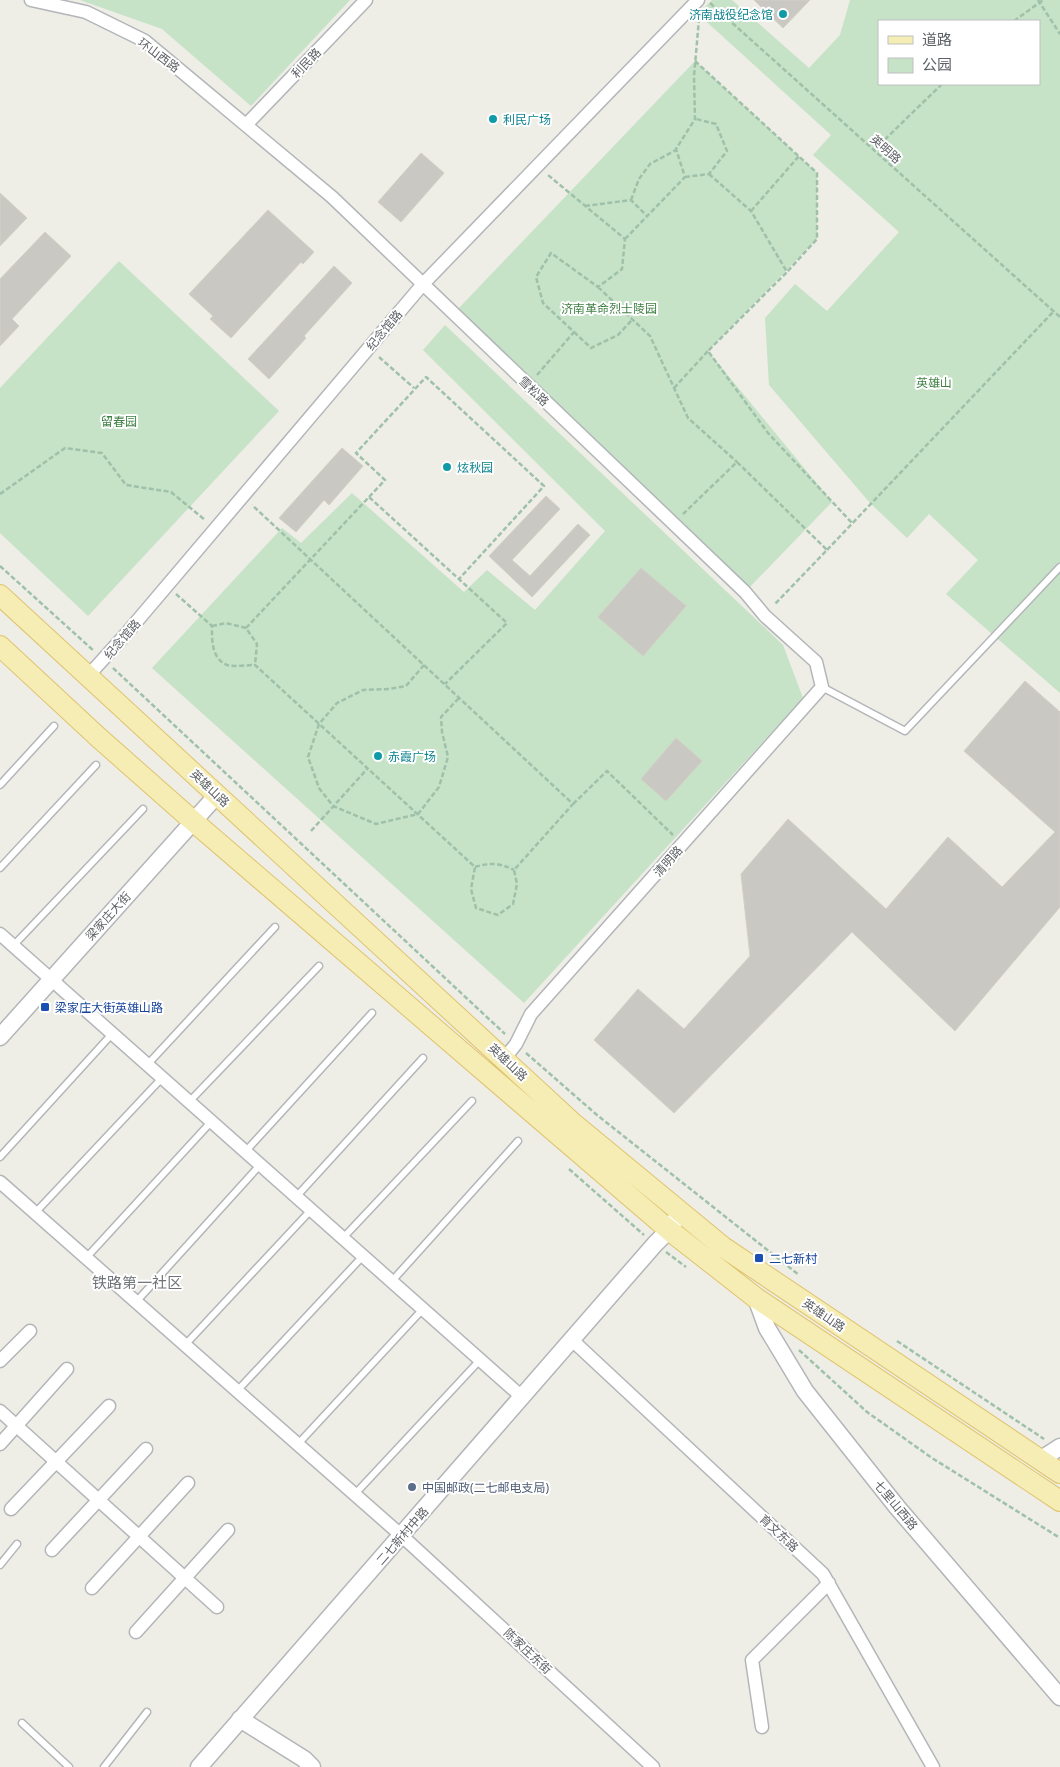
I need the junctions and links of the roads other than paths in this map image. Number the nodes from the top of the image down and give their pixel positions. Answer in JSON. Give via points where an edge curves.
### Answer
{"nodes":[{"id":1,"x":31,"y":0,"type":"edge"},
{"id":2,"x":366,"y":0,"type":"edge"},
{"id":3,"x":698,"y":0,"type":"edge"},
{"id":4,"x":246,"y":126,"type":"junction"},
{"id":5,"x":423,"y":284,"type":"junction"},
{"id":6,"x":1060,"y":567,"type":"edge"},
{"id":7,"x":0,"y":595,"type":"edge"},
{"id":8,"x":0,"y":646,"type":"edge"},
{"id":9,"x":88,"y":676,"type":"junction"},
{"id":10,"x":822,"y":687,"type":"junction"},
{"id":11,"x":54,"y":726,"type":"dead end"},
{"id":12,"x":96,"y":765,"type":"dead end"},
{"id":13,"x":0,"y":784,"type":"edge"},
{"id":14,"x":217,"y":795,"type":"junction"},
{"id":15,"x":143,"y":809,"type":"dead end"},
{"id":16,"x":193,"y":820,"type":"junction"},
{"id":17,"x":0,"y":868,"type":"edge"},
{"id":18,"x":275,"y":927,"type":"dead end"},
{"id":19,"x":1,"y":936,"type":"edge"},
{"id":20,"x":12,"y":946,"type":"junction"},
{"id":21,"x":319,"y":966,"type":"dead end"},
{"id":22,"x":51,"y":980,"type":"junction"},
{"id":23,"x":372,"y":1013,"type":"dead end"},
{"id":24,"x":112,"y":1034,"type":"junction"},
{"id":25,"x":0,"y":1037,"type":"edge"},
{"id":26,"x":423,"y":1058,"type":"dead end"},
{"id":27,"x":504,"y":1059,"type":"junction"},
{"id":28,"x":148,"y":1065,"type":"junction"},
{"id":29,"x":162,"y":1078,"type":"junction"},
{"id":30,"x":472,"y":1101,"type":"dead end"},
{"id":31,"x":189,"y":1102,"type":"junction"},
{"id":32,"x":211,"y":1122,"type":"junction"},
{"id":33,"x":518,"y":1141,"type":"dead end"},
{"id":34,"x":245,"y":1152,"type":"junction"},
{"id":35,"x":0,"y":1157,"type":"edge"},
{"id":36,"x":260,"y":1165,"type":"junction"},
{"id":37,"x":0,"y":1182,"type":"edge"},
{"id":38,"x":296,"y":1197,"type":"junction"},
{"id":39,"x":312,"y":1210,"type":"junction"},
{"id":40,"x":680,"y":1212,"type":"junction"},
{"id":41,"x":35,"y":1213,"type":"junction"},
{"id":42,"x":669,"y":1230,"type":"junction"},
{"id":43,"x":343,"y":1238,"type":"junction"},
{"id":44,"x":363,"y":1256,"type":"junction"},
{"id":45,"x":86,"y":1258,"type":"junction"},
{"id":46,"x":392,"y":1281,"type":"junction"},
{"id":47,"x":756,"y":1298,"type":"junction"},
{"id":48,"x":136,"y":1302,"type":"junction"},
{"id":49,"x":423,"y":1309,"type":"junction"},
{"id":50,"x":30,"y":1331,"type":"dead end"},
{"id":51,"x":572,"y":1340,"type":"junction"},
{"id":52,"x":185,"y":1345,"type":"junction"},
{"id":53,"x":480,"y":1360,"type":"junction"},
{"id":54,"x":0,"y":1361,"type":"edge"},
{"id":55,"x":67,"y":1369,"type":"dead end"},
{"id":56,"x":237,"y":1391,"type":"junction"},
{"id":57,"x":522,"y":1397,"type":"junction"},
{"id":58,"x":109,"y":1406,"type":"dead end"},
{"id":59,"x":0,"y":1411,"type":"edge"},
{"id":60,"x":16,"y":1426,"type":"junction"},
{"id":61,"x":0,"y":1444,"type":"edge"},
{"id":62,"x":298,"y":1444,"type":"junction"},
{"id":63,"x":1060,"y":1447,"type":"edge"},
{"id":64,"x":146,"y":1449,"type":"dead end"},
{"id":65,"x":1040,"y":1460,"type":"junction"},
{"id":66,"x":56,"y":1462,"type":"junction"},
{"id":67,"x":1060,"y":1473,"type":"edge"},
{"id":68,"x":188,"y":1483,"type":"dead end"},
{"id":69,"x":355,"y":1494,"type":"junction"},
{"id":70,"x":99,"y":1500,"type":"junction"},
{"id":71,"x":1060,"y":1501,"type":"edge"},
{"id":72,"x":11,"y":1509,"type":"dead end"},
{"id":73,"x":228,"y":1530,"type":"dead end"},
{"id":74,"x":402,"y":1536,"type":"junction"},
{"id":75,"x":139,"y":1537,"type":"junction"},
{"id":76,"x":16,"y":1544,"type":"dead end"},
{"id":77,"x":52,"y":1550,"type":"dead end"},
{"id":78,"x":0,"y":1565,"type":"edge"},
{"id":79,"x":184,"y":1578,"type":"junction"},
{"id":80,"x":828,"y":1583,"type":"junction"},
{"id":81,"x":92,"y":1588,"type":"dead end"},
{"id":82,"x":217,"y":1607,"type":"dead end"},
{"id":83,"x":136,"y":1632,"type":"dead end"},
{"id":84,"x":1060,"y":1698,"type":"edge"},
{"id":85,"x":147,"y":1712,"type":"dead end"},
{"id":86,"x":240,"y":1718,"type":"junction"},
{"id":87,"x":22,"y":1724,"type":"dead end"},
{"id":88,"x":762,"y":1727,"type":"dead end"},
{"id":89,"x":69,"y":1767,"type":"edge"},
{"id":90,"x":104,"y":1767,"type":"edge"},
{"id":91,"x":199,"y":1767,"type":"edge"},
{"id":92,"x":312,"y":1767,"type":"edge"},
{"id":93,"x":653,"y":1767,"type":"edge"},
{"id":94,"x":933,"y":1767,"type":"edge"}],
"edges":[{"from":1,"to":4,"type":"street","name":"环山西路","via":[[86,12],[146,42]]},
{"from":2,"to":4,"type":"street","name":"利民路"},
{"from":3,"to":5,"type":"street","name":"纪念馆路"},
{"from":4,"to":5,"type":"street","name":"雪松路","via":[[332,198]]},
{"from":5,"to":9,"type":"street","name":"纪念馆路","via":[[112,652]]},
{"from":5,"to":10,"type":"street","name":"雪松路","via":[[745,592],[764,616],[816,662]]},
{"from":6,"to":10,"type":"lane","via":[[905,731]]},
{"from":7,"to":9,"type":"main road","name":"英雄山路"},
{"from":8,"to":16,"type":"main road","name":"英雄山路"},
{"from":9,"to":14,"type":"main road","name":"英雄山路"},
{"from":10,"to":27,"type":"street","name":"清明路","via":[[532,1014]]},
{"from":11,"to":13,"type":"lane"},
{"from":12,"to":17,"type":"lane"},
{"from":14,"to":16,"type":"street","name":"梁家庄大街"},
{"from":14,"to":27,"type":"main road","name":"英雄山路"},
{"from":15,"to":20,"type":"lane"},
{"from":16,"to":22,"type":"street","name":"梁家庄大街"},
{"from":16,"to":42,"type":"main road","name":"英雄山路"},
{"from":18,"to":28,"type":"lane"},
{"from":19,"to":20,"type":"street"},
{"from":20,"to":22,"type":"street"},
{"from":21,"to":31,"type":"lane"},
{"from":22,"to":24,"type":"street"},
{"from":22,"to":25,"type":"street","name":"梁家庄大街"},
{"from":23,"to":34,"type":"lane"},
{"from":24,"to":28,"type":"street"},
{"from":24,"to":35,"type":"lane"},
{"from":26,"to":38,"type":"lane"},
{"from":27,"to":40,"type":"main road","name":"英雄山路","via":[[574,1124]]},
{"from":28,"to":29,"type":"street"},
{"from":29,"to":31,"type":"street"},
{"from":29,"to":41,"type":"lane"},
{"from":30,"to":43,"type":"lane"},
{"from":31,"to":32,"type":"street"},
{"from":32,"to":34,"type":"street"},
{"from":32,"to":45,"type":"lane"},
{"from":33,"to":46,"type":"lane"},
{"from":34,"to":36,"type":"street"},
{"from":36,"to":38,"type":"street"},
{"from":36,"to":48,"type":"lane"},
{"from":37,"to":41,"type":"street","name":"陈家庄东街"},
{"from":38,"to":39,"type":"street"},
{"from":39,"to":43,"type":"street"},
{"from":39,"to":52,"type":"lane"},
{"from":40,"to":42,"type":"street","name":"二七新村中路"},
{"from":40,"to":65,"type":"main road","name":"英雄山路","via":[[723,1247]]},
{"from":41,"to":45,"type":"street","name":"陈家庄东街"},
{"from":42,"to":47,"type":"main road","name":"英雄山路"},
{"from":42,"to":51,"type":"street","name":"二七新村中路"},
{"from":43,"to":44,"type":"street"},
{"from":44,"to":46,"type":"street"},
{"from":44,"to":56,"type":"lane"},
{"from":45,"to":48,"type":"street","name":"陈家庄东街"},
{"from":46,"to":49,"type":"street"},
{"from":47,"to":71,"type":"main road","name":"英雄山路"},
{"from":47,"to":84,"type":"street","name":"七里山西路","via":[[772,1336],[805,1391],[897,1507]]},
{"from":48,"to":52,"type":"street","name":"陈家庄东街"},
{"from":49,"to":53,"type":"street"},
{"from":49,"to":62,"type":"lane"},
{"from":50,"to":54,"type":"street"},
{"from":51,"to":57,"type":"street","name":"二七新村中路"},
{"from":51,"to":80,"type":"street","name":"育文东路","via":[[823,1574]]},
{"from":52,"to":56,"type":"street","name":"陈家庄东街"},
{"from":53,"to":57,"type":"street"},
{"from":53,"to":69,"type":"lane"},
{"from":55,"to":60,"type":"street"},
{"from":56,"to":62,"type":"street","name":"陈家庄东街"},
{"from":57,"to":74,"type":"street","name":"二七新村中路"},
{"from":58,"to":66,"type":"street"},
{"from":59,"to":60,"type":"street"},
{"from":60,"to":61,"type":"street"},
{"from":60,"to":66,"type":"street"},
{"from":62,"to":69,"type":"street","name":"陈家庄东街"},
{"from":63,"to":65,"type":"street"},
{"from":64,"to":70,"type":"street"},
{"from":65,"to":67,"type":"main road","name":"英雄山路"},
{"from":66,"to":70,"type":"street"},
{"from":66,"to":72,"type":"street"},
{"from":68,"to":75,"type":"street"},
{"from":69,"to":74,"type":"street","name":"陈家庄东街"},
{"from":70,"to":75,"type":"street"},
{"from":70,"to":77,"type":"street"},
{"from":73,"to":79,"type":"street"},
{"from":74,"to":86,"type":"street","name":"二七新村中路"},
{"from":74,"to":93,"type":"street","name":"陈家庄东街"},
{"from":75,"to":79,"type":"street"},
{"from":75,"to":81,"type":"street"},
{"from":76,"to":78,"type":"lane"},
{"from":79,"to":82,"type":"street"},
{"from":79,"to":83,"type":"street"},
{"from":80,"to":88,"type":"street","via":[[752,1660]]},
{"from":80,"to":94,"type":"street","name":"育文东路"},
{"from":85,"to":90,"type":"lane"},
{"from":86,"to":91,"type":"street","name":"二七新村中路"},
{"from":86,"to":92,"type":"street"},
{"from":87,"to":89,"type":"lane"}]}
